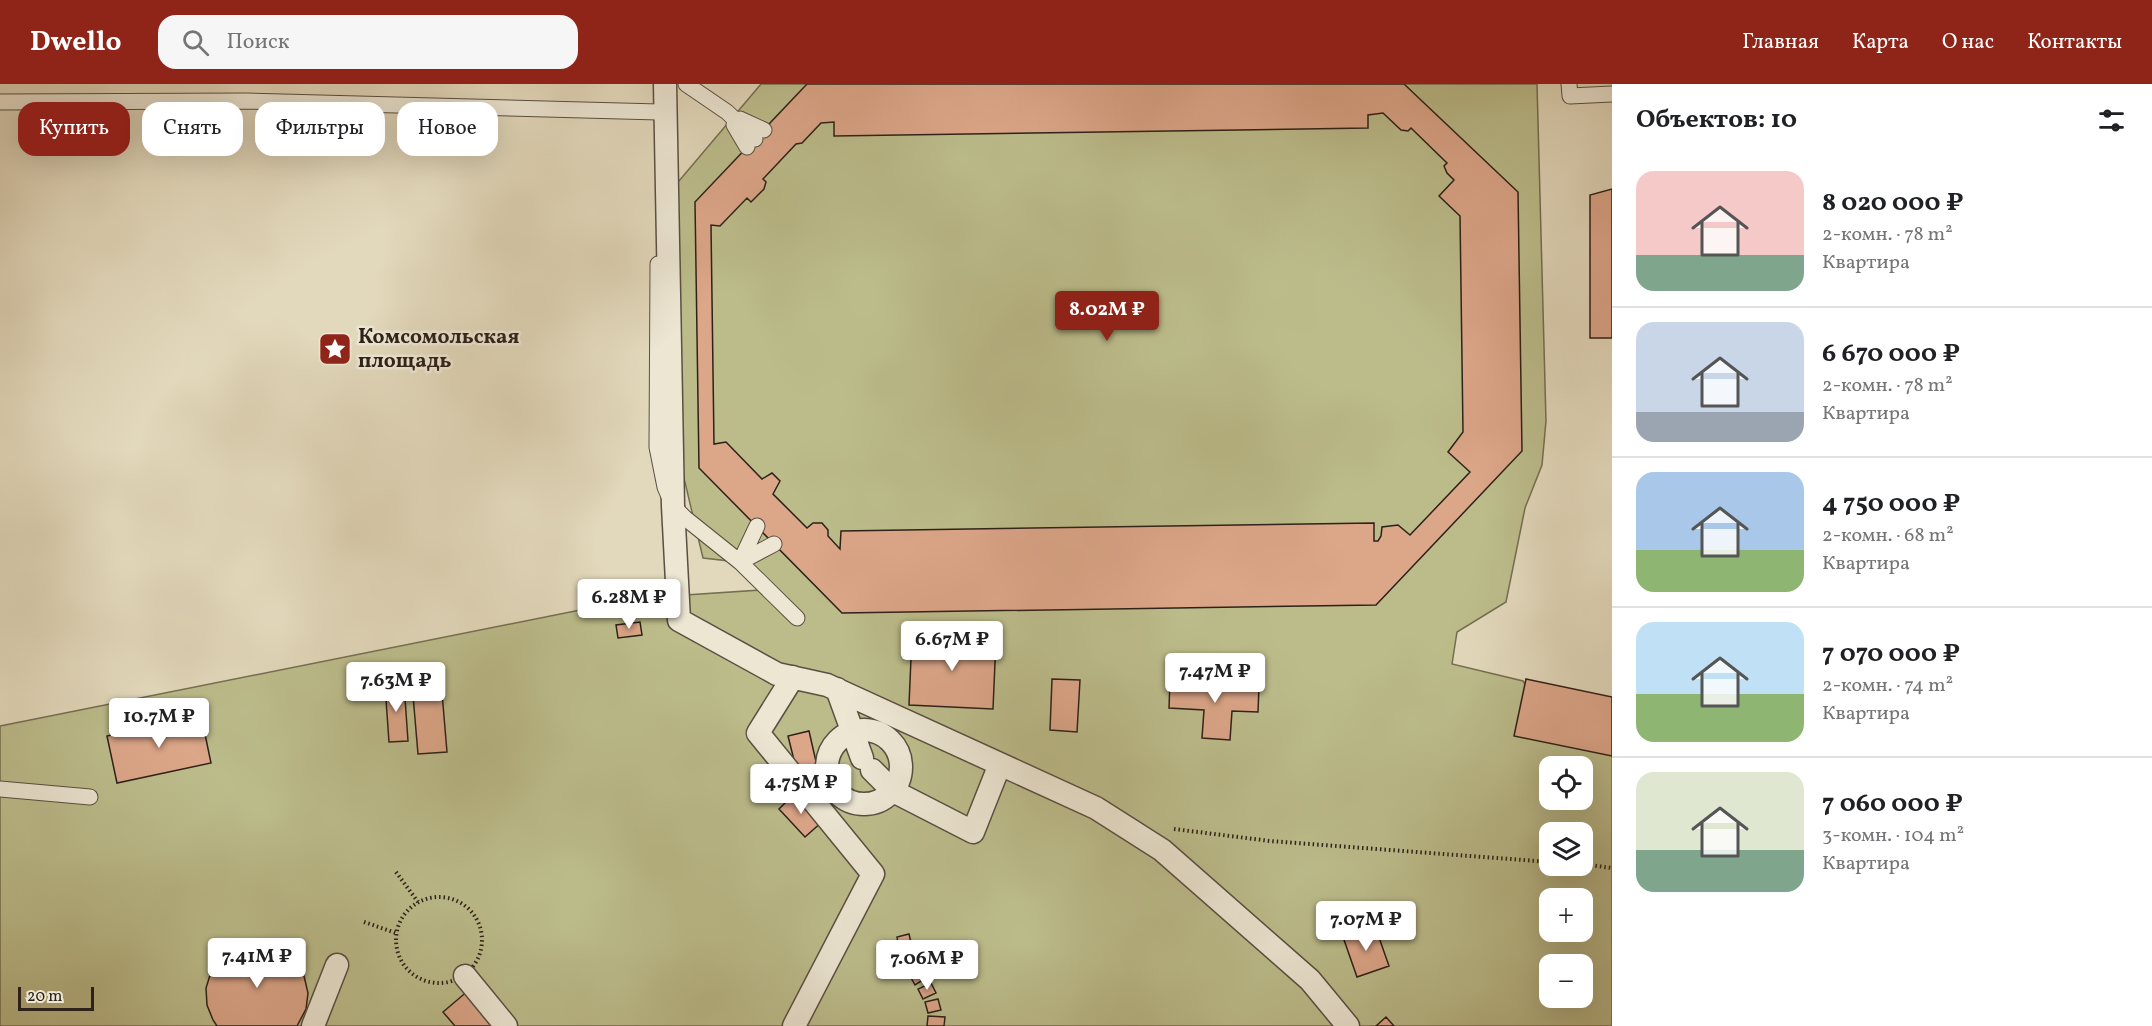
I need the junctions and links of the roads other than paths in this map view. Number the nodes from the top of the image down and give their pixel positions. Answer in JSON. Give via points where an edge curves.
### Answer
{"nodes":[{"id":1,"x":664,"y":84,"type":"edge"},
{"id":2,"x":686,"y":84,"type":"edge"},
{"id":3,"x":1569,"y":84,"type":"edge"},
{"id":4,"x":1612,"y":94,"type":"edge"},
{"id":5,"x":0,"y":102,"type":"edge"},
{"id":6,"x":658,"y":112,"type":"junction"},
{"id":7,"x":727,"y":112,"type":"junction"},
{"id":8,"x":673,"y":506,"type":"junction"},
{"id":9,"x":740,"y":561,"type":"junction"},
{"id":10,"x":797,"y":618,"type":"dead end"},
{"id":11,"x":793,"y":677,"type":"junction"},
{"id":12,"x":837,"y":689,"type":"junction"},
{"id":13,"x":852,"y":732,"type":"junction"},
{"id":14,"x":892,"y":742,"type":"junction"},
{"id":15,"x":1000,"y":764,"type":"junction"},
{"id":16,"x":865,"y":766,"type":"junction"},
{"id":17,"x":828,"y":776,"type":"junction"},
{"id":18,"x":0,"y":789,"type":"edge"},
{"id":19,"x":893,"y":790,"type":"junction"},
{"id":20,"x":90,"y":797,"type":"dead end"},
{"id":21,"x":856,"y":803,"type":"junction"},
{"id":22,"x":337,"y":964,"type":"dead end"},
{"id":23,"x":465,"y":976,"type":"road end"},
{"id":24,"x":313,"y":1026,"type":"edge"},
{"id":25,"x":506,"y":1026,"type":"edge"},
{"id":26,"x":795,"y":1026,"type":"edge"},
{"id":27,"x":1348,"y":1026,"type":"edge"}],
"edges":[{"from":1,"to":6,"type":"lane"},
{"from":1,"to":8,"type":"street"},
{"from":2,"to":7,"type":"lane"},
{"from":3,"to":4,"type":"lane","via":[[1570,96]]},
{"from":5,"to":6,"type":"lane","via":[[246,101]]},
{"from":6,"to":8,"type":"lane","via":[[657,447]]},
{"from":7,"to":7,"type":"lane","via":[[755,139]]},
{"from":8,"to":9,"type":"lane"},
{"from":8,"to":11,"type":"street","via":[[679,620],[777,674]]},
{"from":9,"to":9,"type":"lane","via":[[765,535]]},
{"from":9,"to":10,"type":"lane"},
{"from":11,"to":12,"type":"street"},
{"from":11,"to":26,"type":"street","via":[[758,733],[873,874]]},
{"from":12,"to":13,"type":"street"},
{"from":12,"to":15,"type":"street"},
{"from":13,"to":14,"type":"street","via":[[875,731]]},
{"from":13,"to":16,"type":"street"},
{"from":13,"to":17,"type":"street","via":[[831,749]]},
{"from":14,"to":16,"type":"street"},
{"from":14,"to":19,"type":"street","via":[[902,763]]},
{"from":15,"to":19,"type":"street","via":[[973,832]]},
{"from":15,"to":27,"type":"street","via":[[1096,808],[1162,849],[1310,980]]},
{"from":16,"to":17,"type":"street"},
{"from":16,"to":19,"type":"street"},
{"from":16,"to":21,"type":"street"},
{"from":17,"to":21,"type":"street","via":[[835,791]]},
{"from":18,"to":20,"type":"lane"},
{"from":19,"to":21,"type":"street","via":[[875,802]]},
{"from":22,"to":24,"type":"street"},
{"from":23,"to":25,"type":"street"}]}
